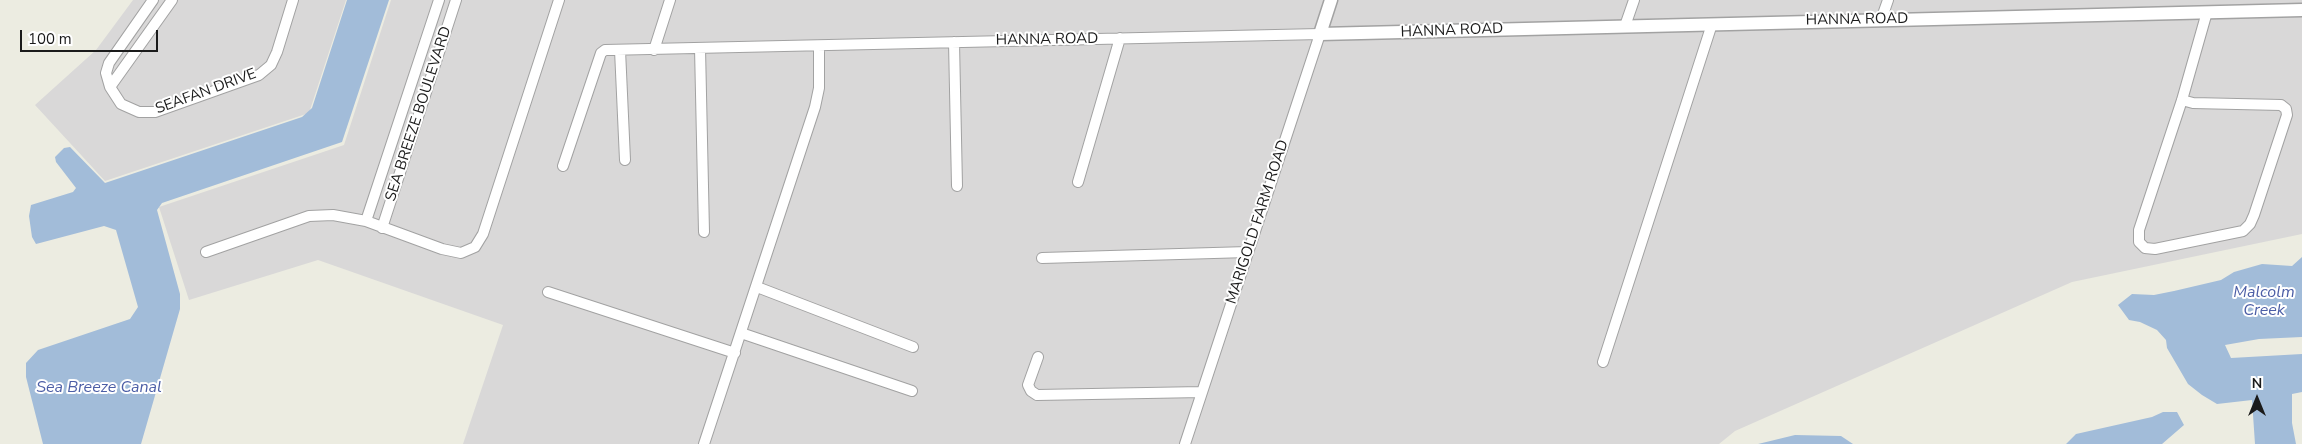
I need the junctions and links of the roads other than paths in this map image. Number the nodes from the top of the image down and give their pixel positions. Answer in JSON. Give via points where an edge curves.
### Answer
{"nodes":[{"id":1,"x":153,"y":0,"type":"edge"},
{"id":2,"x":172,"y":0,"type":"edge"},
{"id":3,"x":293,"y":0,"type":"edge"},
{"id":4,"x":440,"y":0,"type":"edge"},
{"id":5,"x":456,"y":0,"type":"edge"},
{"id":6,"x":559,"y":0,"type":"edge"},
{"id":7,"x":670,"y":0,"type":"edge"},
{"id":8,"x":1331,"y":0,"type":"edge"},
{"id":9,"x":1634,"y":0,"type":"edge"},
{"id":10,"x":1888,"y":0,"type":"edge"},
{"id":11,"x":2302,"y":10,"type":"edge"},
{"id":12,"x":2207,"y":12,"type":"junction"},
{"id":13,"x":1882,"y":20,"type":"junction"},
{"id":14,"x":1712,"y":24,"type":"junction"},
{"id":15,"x":1625,"y":26,"type":"junction"},
{"id":16,"x":1320,"y":34,"type":"junction"},
{"id":17,"x":1120,"y":38,"type":"junction"},
{"id":18,"x":954,"y":42,"type":"junction"},
{"id":19,"x":819,"y":46,"type":"junction"},
{"id":20,"x":700,"y":48,"type":"junction"},
{"id":21,"x":620,"y":50,"type":"junction"},
{"id":22,"x":654,"y":50,"type":"junction"},
{"id":23,"x":110,"y":87,"type":"junction"},
{"id":24,"x":2182,"y":100,"type":"junction"},
{"id":25,"x":624,"y":160,"type":"dead end"},
{"id":26,"x":563,"y":166,"type":"dead end"},
{"id":27,"x":1078,"y":182,"type":"dead end"},
{"id":28,"x":957,"y":186,"type":"dead end"},
{"id":29,"x":366,"y":222,"type":"junction"},
{"id":30,"x":382,"y":228,"type":"junction"},
{"id":31,"x":704,"y":232,"type":"dead end"},
{"id":32,"x":206,"y":252,"type":"dead end"},
{"id":33,"x":1248,"y":252,"type":"junction"},
{"id":34,"x":1042,"y":258,"type":"dead end"},
{"id":35,"x":757,"y":287,"type":"junction"},
{"id":36,"x":548,"y":292,"type":"dead end"},
{"id":37,"x":742,"y":332,"type":"junction"},
{"id":38,"x":913,"y":347,"type":"dead end"},
{"id":39,"x":735,"y":353,"type":"junction"},
{"id":40,"x":1038,"y":357,"type":"dead end"},
{"id":41,"x":1603,"y":362,"type":"dead end"},
{"id":42,"x":912,"y":391,"type":"dead end"},
{"id":43,"x":1202,"y":392,"type":"junction"},
{"id":44,"x":704,"y":444,"type":"edge"},
{"id":45,"x":1185,"y":444,"type":"edge"}],
"edges":[{"from":1,"to":23,"type":"street","via":[[109,63],[106,73]]},
{"from":2,"to":23,"type":"street"},
{"from":3,"to":23,"type":"street","name":"SEAFAN DRIVE","via":[[271,65],[259,75],[155,112],[139,112],[121,104]]},
{"from":4,"to":29,"type":"street","name":"SEA BREEZE BOULEVARD"},
{"from":5,"to":30,"type":"street","name":"SEA BREEZE BOULEVARD"},
{"from":6,"to":30,"type":"street","via":[[480,241],[461,253]]},
{"from":7,"to":22,"type":"street"},
{"from":8,"to":16,"type":"street","name":"MARIGOLD FARM ROAD"},
{"from":9,"to":15,"type":"street"},
{"from":10,"to":13,"type":"street"},
{"from":11,"to":12,"type":"street","name":"HANNA ROAD"},
{"from":12,"to":13,"type":"street","name":"HANNA ROAD"},
{"from":12,"to":24,"type":"street"},
{"from":13,"to":14,"type":"street","name":"HANNA ROAD"},
{"from":14,"to":15,"type":"street","name":"HANNA ROAD"},
{"from":14,"to":41,"type":"street"},
{"from":15,"to":16,"type":"street","name":"HANNA ROAD"},
{"from":16,"to":17,"type":"street","name":"HANNA ROAD"},
{"from":16,"to":33,"type":"street","name":"MARIGOLD FARM ROAD"},
{"from":17,"to":18,"type":"street","name":"HANNA ROAD"},
{"from":17,"to":27,"type":"street"},
{"from":18,"to":19,"type":"street","name":"HANNA ROAD"},
{"from":18,"to":28,"type":"street"},
{"from":19,"to":20,"type":"street","name":"HANNA ROAD"},
{"from":19,"to":35,"type":"street","via":[[818,98]]},
{"from":20,"to":22,"type":"street","name":"HANNA ROAD"},
{"from":20,"to":31,"type":"street"},
{"from":21,"to":22,"type":"street","name":"HANNA ROAD"},
{"from":21,"to":25,"type":"street"},
{"from":21,"to":26,"type":"street","name":"HANNA ROAD","via":[[602,52]]},
{"from":24,"to":24,"type":"street","via":[[2280,105],[2286,108],[2286,115],[2254,215],[2244,231],[2155,249],[2146,248],[2139,242],[2138,230]]},
{"from":29,"to":30,"type":"street"},
{"from":29,"to":32,"type":"street","via":[[333,215],[309,216]]},
{"from":33,"to":34,"type":"street"},
{"from":33,"to":43,"type":"street","name":"MARIGOLD FARM ROAD"},
{"from":35,"to":37,"type":"street"},
{"from":35,"to":38,"type":"street"},
{"from":36,"to":39,"type":"street"},
{"from":37,"to":39,"type":"street"},
{"from":37,"to":42,"type":"street"},
{"from":39,"to":44,"type":"street"},
{"from":40,"to":43,"type":"street","via":[[1028,385],[1037,395]]},
{"from":43,"to":45,"type":"street","name":"MARIGOLD FARM ROAD"}]}
